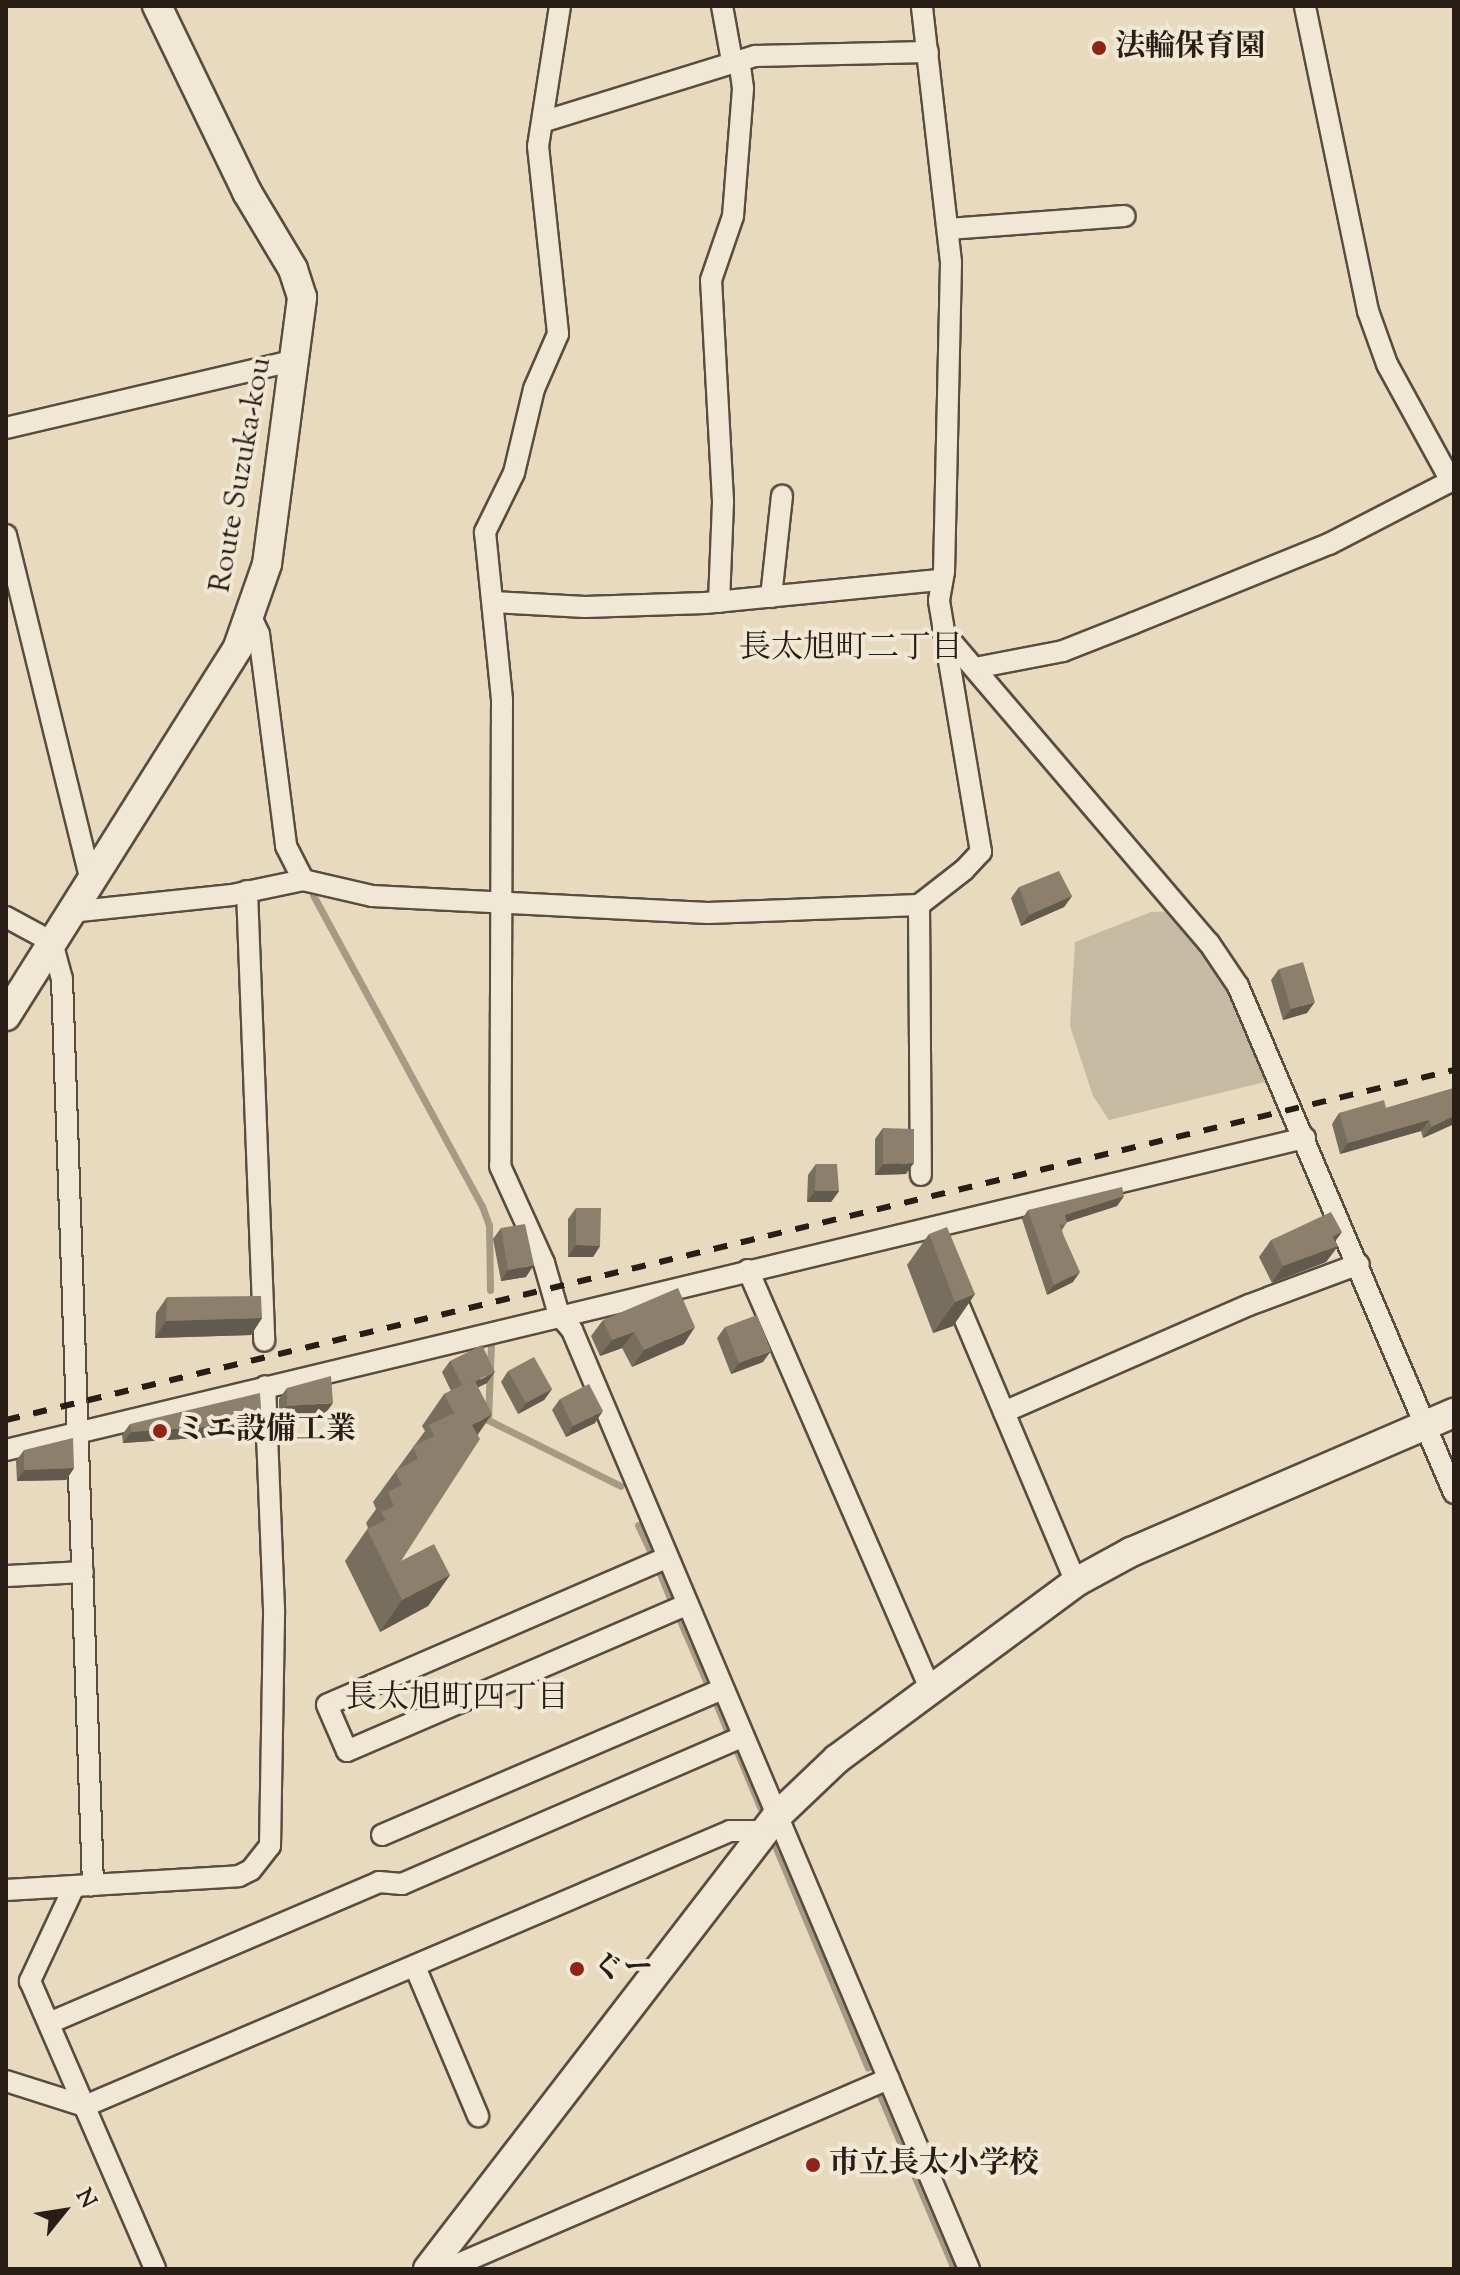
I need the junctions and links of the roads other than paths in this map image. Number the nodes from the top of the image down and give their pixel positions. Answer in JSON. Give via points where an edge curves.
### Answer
{"nodes":[{"id":1,"x":157,"y":6,"type":"edge"},
{"id":2,"x":560,"y":6,"type":"edge"},
{"id":3,"x":722,"y":6,"type":"edge"},
{"id":4,"x":922,"y":6,"type":"edge"},
{"id":5,"x":1305,"y":6,"type":"edge"},
{"id":6,"x":928,"y":52,"type":"junction"},
{"id":7,"x":732,"y":61,"type":"junction"},
{"id":8,"x":545,"y":121,"type":"junction"},
{"id":9,"x":1125,"y":216,"type":"dead end"},
{"id":10,"x":948,"y":229,"type":"junction"},
{"id":11,"x":297,"y":360,"type":"junction"},
{"id":12,"x":6,"y":428,"type":"edge"},
{"id":13,"x":782,"y":496,"type":"dead end"},
{"id":14,"x":6,"y":535,"type":"edge"},
{"id":15,"x":939,"y":580,"type":"junction"},
{"id":16,"x":771,"y":597,"type":"junction"},
{"id":17,"x":493,"y":602,"type":"junction"},
{"id":18,"x":719,"y":602,"type":"junction"},
{"id":19,"x":251,"y":617,"type":"junction"},
{"id":20,"x":944,"y":633,"type":"junction"},
{"id":21,"x":975,"y":668,"type":"junction"},
{"id":22,"x":90,"y":878,"type":"junction"},
{"id":23,"x":303,"y":880,"type":"junction"},
{"id":24,"x":247,"y":891,"type":"junction"},
{"id":25,"x":500,"y":904,"type":"junction"},
{"id":26,"x":919,"y":905,"type":"junction"},
{"id":27,"x":70,"y":912,"type":"junction"},
{"id":28,"x":6,"y":917,"type":"edge"},
{"id":29,"x":52,"y":942,"type":"junction"},
{"id":30,"x":6,"y":1016,"type":"edge"},
{"id":31,"x":1305,"y":1138,"type":"junction"},
{"id":32,"x":921,"y":1175,"type":"dead end"},
{"id":33,"x":925,"y":1226,"type":"junction"},
{"id":34,"x":1359,"y":1264,"type":"junction"},
{"id":35,"x":748,"y":1270,"type":"junction"},
{"id":36,"x":559,"y":1315,"type":"junction"},
{"id":37,"x":264,"y":1341,"type":"dead end"},
{"id":38,"x":265,"y":1386,"type":"junction"},
{"id":39,"x":1004,"y":1412,"type":"junction"},
{"id":40,"x":1454,"y":1413,"type":"edge"},
{"id":41,"x":1426,"y":1425,"type":"junction"},
{"id":42,"x":78,"y":1432,"type":"junction"},
{"id":43,"x":6,"y":1450,"type":"edge"},
{"id":44,"x":1454,"y":1493,"type":"edge"},
{"id":45,"x":666,"y":1558,"type":"junction"},
{"id":46,"x":83,"y":1572,"type":"junction"},
{"id":47,"x":6,"y":1576,"type":"edge"},
{"id":48,"x":1076,"y":1582,"type":"junction"},
{"id":49,"x":686,"y":1605,"type":"junction"},
{"id":50,"x":723,"y":1689,"type":"junction"},
{"id":51,"x":930,"y":1689,"type":"junction"},
{"id":52,"x":742,"y":1737,"type":"junction"},
{"id":53,"x":771,"y":1824,"type":"junction"},
{"id":54,"x":382,"y":1835,"type":"dead end"},
{"id":55,"x":83,"y":1887,"type":"junction"},
{"id":56,"x":6,"y":1890,"type":"edge"},
{"id":57,"x":416,"y":1969,"type":"junction"},
{"id":58,"x":49,"y":2023,"type":"junction"},
{"id":59,"x":889,"y":2079,"type":"junction"},
{"id":60,"x":6,"y":2081,"type":"edge"},
{"id":61,"x":85,"y":2106,"type":"junction"},
{"id":62,"x":478,"y":2116,"type":"dead end"},
{"id":63,"x":155,"y":2269,"type":"edge"},
{"id":64,"x":428,"y":2269,"type":"edge"},
{"id":65,"x":447,"y":2269,"type":"edge"},
{"id":66,"x":969,"y":2269,"type":"edge"}],
"edges":[{"from":1,"to":11,"type":"street","name":"Route Suzuka-kou","via":[[247,192],[293,269],[302,297]]},
{"from":2,"to":8,"type":"street"},
{"from":3,"to":7,"type":"street"},
{"from":4,"to":6,"type":"street"},
{"from":5,"to":21,"type":"street","via":[[1368,311],[1387,364],[1451,481],[1329,544],[1063,651]]},
{"from":6,"to":7,"type":"street","via":[[779,52]]},
{"from":6,"to":10,"type":"street"},
{"from":7,"to":8,"type":"street"},
{"from":7,"to":18,"type":"street","via":[[740,67],[743,88],[738,179],[733,216],[711,280],[723,501]]},
{"from":8,"to":17,"type":"street","via":[[538,146],[558,334],[534,389],[514,473],[485,532],[485,574]]},
{"from":9,"to":10,"type":"street"},
{"from":10,"to":15,"type":"street","via":[[944,572]]},
{"from":11,"to":12,"type":"street"},
{"from":11,"to":19,"type":"street","name":"Route Suzuka-kou","via":[[267,564]]},
{"from":13,"to":16,"type":"street"},
{"from":14,"to":22,"type":"street"},
{"from":15,"to":16,"type":"street"},
{"from":15,"to":20,"type":"street"},
{"from":16,"to":18,"type":"street"},
{"from":17,"to":18,"type":"street","via":[[585,607]]},
{"from":17,"to":25,"type":"street","via":[[502,726]]},
{"from":19,"to":22,"type":"street","name":"Route Suzuka-kou","via":[[200,710]]},
{"from":19,"to":23,"type":"street","via":[[259,634],[286,846]]},
{"from":20,"to":21,"type":"street"},
{"from":20,"to":26,"type":"street","via":[[981,852]]},
{"from":21,"to":31,"type":"street","via":[[1209,943],[1243,996]]},
{"from":22,"to":27,"type":"street","name":"Route Suzuka-kou"},
{"from":23,"to":24,"type":"street"},
{"from":23,"to":25,"type":"street","via":[[372,896]]},
{"from":24,"to":27,"type":"street"},
{"from":24,"to":37,"type":"street"},
{"from":25,"to":26,"type":"street","via":[[708,913]]},
{"from":25,"to":36,"type":"street","via":[[500,1166],[544,1263]]},
{"from":26,"to":32,"type":"street"},
{"from":27,"to":29,"type":"street","name":"Route Suzuka-kou"},
{"from":28,"to":29,"type":"street"},
{"from":29,"to":30,"type":"street","name":"Route Suzuka-kou"},
{"from":29,"to":42,"type":"street","via":[[62,979]]},
{"from":31,"to":33,"type":"street"},
{"from":31,"to":34,"type":"street"},
{"from":33,"to":35,"type":"street"},
{"from":33,"to":39,"type":"street"},
{"from":34,"to":39,"type":"street","via":[[1249,1305]]},
{"from":34,"to":41,"type":"street"},
{"from":35,"to":36,"type":"street"},
{"from":35,"to":51,"type":"street"},
{"from":36,"to":38,"type":"street"},
{"from":36,"to":45,"type":"street","via":[[572,1330]]},
{"from":38,"to":42,"type":"street"},
{"from":38,"to":55,"type":"street","via":[[274,1609],[270,1846],[251,1870],[239,1876]]},
{"from":39,"to":48,"type":"street"},
{"from":40,"to":41,"type":"street"},
{"from":41,"to":44,"type":"street"},
{"from":41,"to":48,"type":"street","via":[[1131,1552]]},
{"from":42,"to":43,"type":"street"},
{"from":42,"to":46,"type":"street"},
{"from":45,"to":49,"type":"street"},
{"from":45,"to":49,"type":"street","via":[[327,1705],[347,1751]]},
{"from":46,"to":47,"type":"street"},
{"from":46,"to":55,"type":"street"},
{"from":48,"to":51,"type":"street"},
{"from":49,"to":50,"type":"street"},
{"from":50,"to":52,"type":"street"},
{"from":50,"to":54,"type":"street"},
{"from":51,"to":53,"type":"street","via":[[837,1759]]},
{"from":52,"to":53,"type":"street"},
{"from":52,"to":58,"type":"street","via":[[402,1884],[379,1882]]},
{"from":53,"to":57,"type":"street","via":[[730,1831]]},
{"from":53,"to":59,"type":"street"},
{"from":53,"to":64,"type":"street"},
{"from":55,"to":56,"type":"street"},
{"from":55,"to":58,"type":"street","via":[[30,1981]]},
{"from":57,"to":61,"type":"street"},
{"from":57,"to":62,"type":"street"},
{"from":58,"to":61,"type":"street"},
{"from":59,"to":65,"type":"street"},
{"from":59,"to":66,"type":"street"},
{"from":60,"to":61,"type":"street"},
{"from":61,"to":63,"type":"street"}]}
